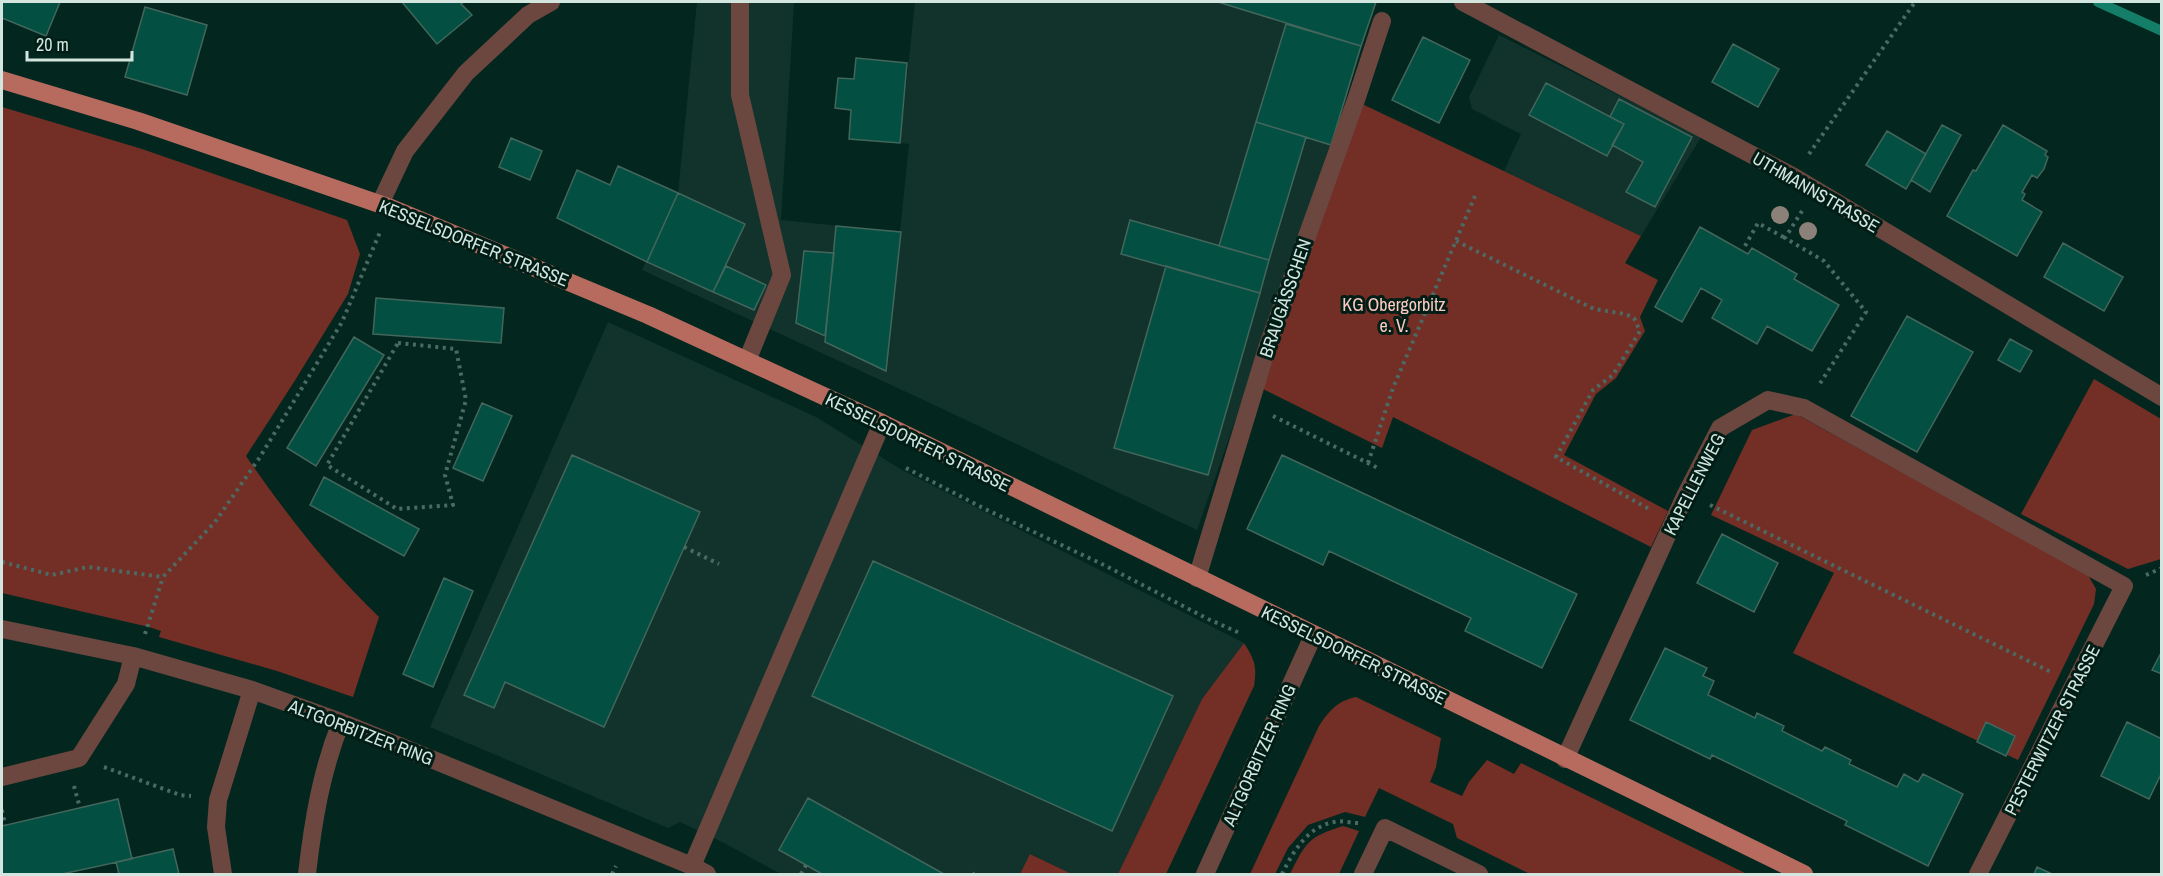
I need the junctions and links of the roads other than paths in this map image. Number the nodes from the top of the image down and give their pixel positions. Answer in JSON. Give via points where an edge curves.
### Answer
{"nodes":[{"id":1,"x":550,"y":2,"type":"edge"},
{"id":2,"x":740,"y":2,"type":"edge"},
{"id":3,"x":1463,"y":2,"type":"edge"},
{"id":4,"x":1382,"y":21,"type":"dead end"},
{"id":5,"x":2,"y":80,"type":"edge"},
{"id":6,"x":385,"y":206,"type":"junction"},
{"id":7,"x":747,"y":361,"type":"junction"},
{"id":8,"x":2162,"y":397,"type":"edge"},
{"id":9,"x":882,"y":423,"type":"junction"},
{"id":10,"x":1197,"y":578,"type":"junction"},
{"id":11,"x":2124,"y":586,"type":"joint"},
{"id":12,"x":2,"y":629,"type":"edge"},
{"id":13,"x":1313,"y":636,"type":"junction"},
{"id":14,"x":133,"y":656,"type":"junction"},
{"id":15,"x":252,"y":690,"type":"junction"},
{"id":16,"x":341,"y":722,"type":"junction"},
{"id":17,"x":1565,"y":759,"type":"junction"},
{"id":18,"x":2,"y":777,"type":"edge"},
{"id":19,"x":699,"y":870,"type":"edge"},
{"id":20,"x":223,"y":874,"type":"edge"},
{"id":21,"x":307,"y":874,"type":"edge"},
{"id":22,"x":1205,"y":874,"type":"edge"},
{"id":23,"x":1363,"y":874,"type":"edge"},
{"id":24,"x":1479,"y":874,"type":"edge"},
{"id":25,"x":1804,"y":874,"type":"edge"},
{"id":26,"x":1978,"y":874,"type":"edge"}],
"edges":[{"from":1,"to":6,"type":"street","via":[[528,15],[466,73],[405,151]]},
{"from":2,"to":7,"type":"street","via":[[740,95],[782,275]]},
{"from":3,"to":8,"type":"street","name":"UTHMANNSTRASSE","via":[[1794,177]]},
{"from":4,"to":10,"type":"street","name":"BRAUGÄSSCHEN","via":[[1267,348]]},
{"from":5,"to":6,"type":"main road","name":"KESSELSDORFER STRASSE","via":[[138,121]]},
{"from":6,"to":7,"type":"main road","name":"KESSELSDORFER STRASSE","via":[[648,315]]},
{"from":7,"to":9,"type":"main road","name":"KESSELSDORFER STRASSE"},
{"from":9,"to":10,"type":"main road","name":"KESSELSDORFER STRASSE"},
{"from":9,"to":19,"type":"street"},
{"from":10,"to":13,"type":"main road","name":"KESSELSDORFER STRASSE"},
{"from":11,"to":17,"type":"street","name":"KAPELLENWEG","via":[[1804,408],[1768,400],[1720,428]]},
{"from":11,"to":26,"type":"street","name":"PESTERWITZER STRASSE"},
{"from":12,"to":14,"type":"street","name":"ALTGORBITZER RING"},
{"from":13,"to":17,"type":"main road","name":"KESSELSDORFER STRASSE"},
{"from":13,"to":22,"type":"street","name":"ALTGORBITZER RING"},
{"from":14,"to":15,"type":"street","name":"ALTGORBITZER RING"},
{"from":14,"to":18,"type":"street","via":[[126,684],[80,758]]},
{"from":15,"to":16,"type":"street","name":"ALTGORBITZER RING"},
{"from":15,"to":20,"type":"street","via":[[218,800],[216,827]]},
{"from":16,"to":19,"type":"street","name":"ALTGORBITZER RING"},
{"from":16,"to":21,"type":"street","via":[[328,755],[314,817]]},
{"from":17,"to":25,"type":"main road","name":"KESSELSDORFER STRASSE"},
{"from":23,"to":24,"type":"street","via":[[1385,828]]}]}
